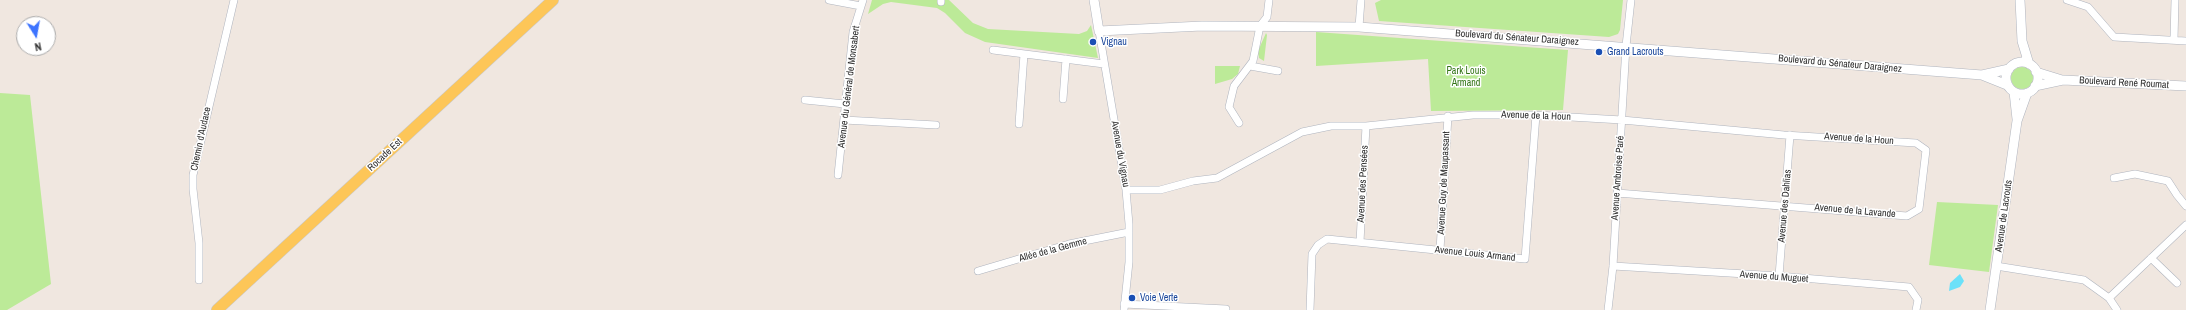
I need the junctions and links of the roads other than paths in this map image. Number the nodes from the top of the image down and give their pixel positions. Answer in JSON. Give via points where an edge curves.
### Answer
{"nodes":[{"id":1,"x":234,"y":0,"type":"edge"},
{"id":2,"x":554,"y":0,"type":"edge"},
{"id":3,"x":829,"y":0,"type":"edge"},
{"id":4,"x":1094,"y":0,"type":"edge"},
{"id":5,"x":1269,"y":0,"type":"edge"},
{"id":6,"x":1361,"y":0,"type":"edge"},
{"id":7,"x":1631,"y":0,"type":"edge"},
{"id":8,"x":2020,"y":0,"type":"edge"},
{"id":9,"x":2067,"y":0,"type":"edge"},
{"id":10,"x":2174,"y":0,"type":"edge"},
{"id":11,"x":862,"y":3,"type":"edge"},
{"id":12,"x":1260,"y":26,"type":"junction"},
{"id":13,"x":1359,"y":27,"type":"junction"},
{"id":14,"x":1099,"y":31,"type":"junction"},
{"id":15,"x":2022,"y":40,"type":"junction"},
{"id":16,"x":2174,"y":40,"type":"junction"},
{"id":17,"x":2186,"y":41,"type":"edge"},
{"id":18,"x":1626,"y":46,"type":"junction"},
{"id":19,"x":994,"y":50,"type":"dead end"},
{"id":20,"x":1024,"y":54,"type":"junction"},
{"id":21,"x":1066,"y":59,"type":"junction"},
{"id":22,"x":2016,"y":63,"type":"junction"},
{"id":23,"x":1104,"y":64,"type":"junction"},
{"id":24,"x":2029,"y":64,"type":"junction"},
{"id":25,"x":1250,"y":66,"type":"junction"},
{"id":26,"x":2009,"y":69,"type":"junction"},
{"id":27,"x":1278,"y":71,"type":"dead end"},
{"id":28,"x":2036,"y":72,"type":"junction"},
{"id":29,"x":1982,"y":75,"type":"junction"},
{"id":30,"x":2063,"y":80,"type":"junction"},
{"id":31,"x":2007,"y":85,"type":"junction"},
{"id":32,"x":2035,"y":86,"type":"junction"},
{"id":33,"x":2186,"y":86,"type":"edge"},
{"id":34,"x":2014,"y":92,"type":"junction"},
{"id":35,"x":2027,"y":93,"type":"junction"},
{"id":36,"x":1063,"y":99,"type":"dead end"},
{"id":37,"x":805,"y":100,"type":"dead end"},
{"id":38,"x":845,"y":104,"type":"junction"},
{"id":39,"x":1536,"y":115,"type":"junction"},
{"id":40,"x":1448,"y":116,"type":"junction"},
{"id":41,"x":844,"y":120,"type":"junction"},
{"id":42,"x":1622,"y":120,"type":"junction"},
{"id":43,"x":2017,"y":121,"type":"junction"},
{"id":44,"x":1239,"y":123,"type":"dead end"},
{"id":45,"x":1019,"y":124,"type":"dead end"},
{"id":46,"x":936,"y":125,"type":"dead end"},
{"id":47,"x":1366,"y":126,"type":"junction"},
{"id":48,"x":1790,"y":135,"type":"junction"},
{"id":49,"x":838,"y":175,"type":"dead end"},
{"id":50,"x":2114,"y":178,"type":"dead end"},
{"id":51,"x":1923,"y":181,"type":"joint"},
{"id":52,"x":1126,"y":190,"type":"junction"},
{"id":53,"x":1617,"y":193,"type":"junction"},
{"id":54,"x":1785,"y":205,"type":"junction"},
{"id":55,"x":2186,"y":206,"type":"edge"},
{"id":56,"x":2186,"y":225,"type":"edge"},
{"id":57,"x":1129,"y":232,"type":"junction"},
{"id":58,"x":1360,"y":242,"type":"junction"},
{"id":59,"x":1440,"y":250,"type":"junction"},
{"id":60,"x":2151,"y":258,"type":"junction"},
{"id":61,"x":1613,"y":266,"type":"junction"},
{"id":62,"x":1996,"y":266,"type":"junction"},
{"id":63,"x":978,"y":271,"type":"dead end"},
{"id":64,"x":1779,"y":276,"type":"junction"},
{"id":65,"x":199,"y":280,"type":"dead end"},
{"id":66,"x":2177,"y":283,"type":"dead end"},
{"id":67,"x":2109,"y":298,"type":"junction"},
{"id":68,"x":1124,"y":307,"type":"edge"},
{"id":69,"x":1226,"y":309,"type":"edge"},
{"id":70,"x":217,"y":310,"type":"edge"},
{"id":71,"x":1310,"y":310,"type":"edge"},
{"id":72,"x":1608,"y":310,"type":"edge"},
{"id":73,"x":1916,"y":310,"type":"edge"},
{"id":74,"x":1990,"y":310,"type":"edge"},
{"id":75,"x":2117,"y":310,"type":"edge"}],
"edges":[{"from":1,"to":65,"type":"street","name":"Chemin d'Audace","via":[[193,175],[192,189],[199,244]]},
{"from":2,"to":70,"type":"main road","name":"Rocade Est"},
{"from":3,"to":11,"type":"street"},
{"from":4,"to":14,"type":"street","name":"Avenue du Vignau"},
{"from":5,"to":12,"type":"street","via":[[1268,17]]},
{"from":6,"to":13,"type":"street"},
{"from":7,"to":18,"type":"street","name":"Avenue Ambroise Paré"},
{"from":8,"to":15,"type":"street"},
{"from":9,"to":16,"type":"street","via":[[2088,7],[2114,37]]},
{"from":10,"to":16,"type":"street"},
{"from":11,"to":38,"type":"street","name":"Avenue du Général de Monsabert","via":[[853,32]]},
{"from":12,"to":13,"type":"street","name":"Boulevard du Sénateur Daraignez"},
{"from":12,"to":14,"type":"street","name":"Boulevard du Sénateur Daraignez"},
{"from":12,"to":25,"type":"street"},
{"from":13,"to":18,"type":"street","name":"Boulevard du Sénateur Daraignez"},
{"from":14,"to":23,"type":"street","name":"Avenue du Vignau"},
{"from":15,"to":22,"type":"street"},
{"from":15,"to":24,"type":"street"},
{"from":16,"to":17,"type":"street"},
{"from":18,"to":29,"type":"street","name":"Boulevard du Sénateur Daraignez"},
{"from":18,"to":42,"type":"street","name":"Avenue Ambroise Paré"},
{"from":19,"to":20,"type":"street"},
{"from":20,"to":21,"type":"street"},
{"from":20,"to":45,"type":"street"},
{"from":21,"to":23,"type":"street"},
{"from":21,"to":36,"type":"street"},
{"from":22,"to":24,"type":"street"},
{"from":22,"to":26,"type":"street"},
{"from":23,"to":52,"type":"street","name":"Avenue du Vignau"},
{"from":24,"to":28,"type":"street"},
{"from":25,"to":27,"type":"street"},
{"from":25,"to":44,"type":"street","via":[[1234,86],[1229,107]]},
{"from":26,"to":29,"type":"street","name":"Boulevard du Sénateur Daraignez"},
{"from":26,"to":31,"type":"street"},
{"from":28,"to":30,"type":"street","name":"Boulevard René Roumat"},
{"from":28,"to":32,"type":"street"},
{"from":29,"to":31,"type":"street","name":"Boulevard du Sénateur Daraignez"},
{"from":30,"to":32,"type":"street","name":"Boulevard René Roumat"},
{"from":30,"to":33,"type":"street","name":"Boulevard René Roumat"},
{"from":31,"to":34,"type":"street"},
{"from":32,"to":35,"type":"street"},
{"from":34,"to":35,"type":"street"},
{"from":34,"to":43,"type":"street","name":"Avenue de Lacrouts"},
{"from":35,"to":43,"type":"street","name":"Avenue de Lacrouts"},
{"from":37,"to":38,"type":"street"},
{"from":38,"to":41,"type":"street","name":"Avenue du Général de Monsabert"},
{"from":39,"to":40,"type":"street","name":"Avenue de la Houn"},
{"from":39,"to":42,"type":"street","name":"Avenue de la Houn"},
{"from":39,"to":59,"type":"street","name":"Avenue Louis Armand","via":[[1525,259]]},
{"from":40,"to":47,"type":"street","name":"Avenue de la Houn"},
{"from":40,"to":59,"type":"street","name":"Avenue Guy de Maupassant"},
{"from":41,"to":46,"type":"street"},
{"from":41,"to":49,"type":"street","name":"Avenue du Général de Monsabert"},
{"from":42,"to":48,"type":"street","name":"Avenue de la Houn"},
{"from":42,"to":53,"type":"street","name":"Avenue Ambroise Paré"},
{"from":43,"to":62,"type":"street","name":"Avenue de Lacrouts"},
{"from":47,"to":52,"type":"street","name":"Avenue de la Houn","via":[[1331,126],[1302,132],[1217,178],[1193,181],[1160,190]]},
{"from":47,"to":58,"type":"street","name":"Avenue des Pensées"},
{"from":48,"to":51,"type":"street","name":"Avenue de la Houn","via":[[1916,143],[1926,150]]},
{"from":48,"to":54,"type":"street","name":"Avenue des Dahlias"},
{"from":50,"to":55,"type":"street","via":[[2134,174],[2168,181]]},
{"from":51,"to":54,"type":"street","name":"Avenue de la Lavande","via":[[1919,209],[1907,216]]},
{"from":52,"to":57,"type":"street","name":"Avenue du Vignau"},
{"from":53,"to":54,"type":"street"},
{"from":53,"to":61,"type":"street","name":"Avenue Ambroise Paré"},
{"from":54,"to":64,"type":"street","name":"Avenue des Dahlias"},
{"from":56,"to":60,"type":"street"},
{"from":57,"to":63,"type":"street","name":"Allée de la Gemme","via":[[1069,244]]},
{"from":57,"to":68,"type":"street","name":"Avenue du Vignau"},
{"from":58,"to":59,"type":"street","name":"Avenue Louis Armand"},
{"from":58,"to":71,"type":"street","name":"Avenue Louis Armand","via":[[1327,239],[1318,245],[1312,254]]},
{"from":60,"to":66,"type":"street"},
{"from":60,"to":67,"type":"street"},
{"from":61,"to":64,"type":"street","name":"Avenue du Muguet"},
{"from":61,"to":72,"type":"street","name":"Avenue Ambroise Paré"},
{"from":62,"to":67,"type":"street","via":[[2084,280]]},
{"from":62,"to":74,"type":"street","name":"Avenue de Lacrouts"},
{"from":64,"to":73,"type":"street","name":"Avenue du Muguet","via":[[1909,287],[1918,300]]},
{"from":67,"to":75,"type":"street"},
{"from":68,"to":69,"type":"street"}]}
